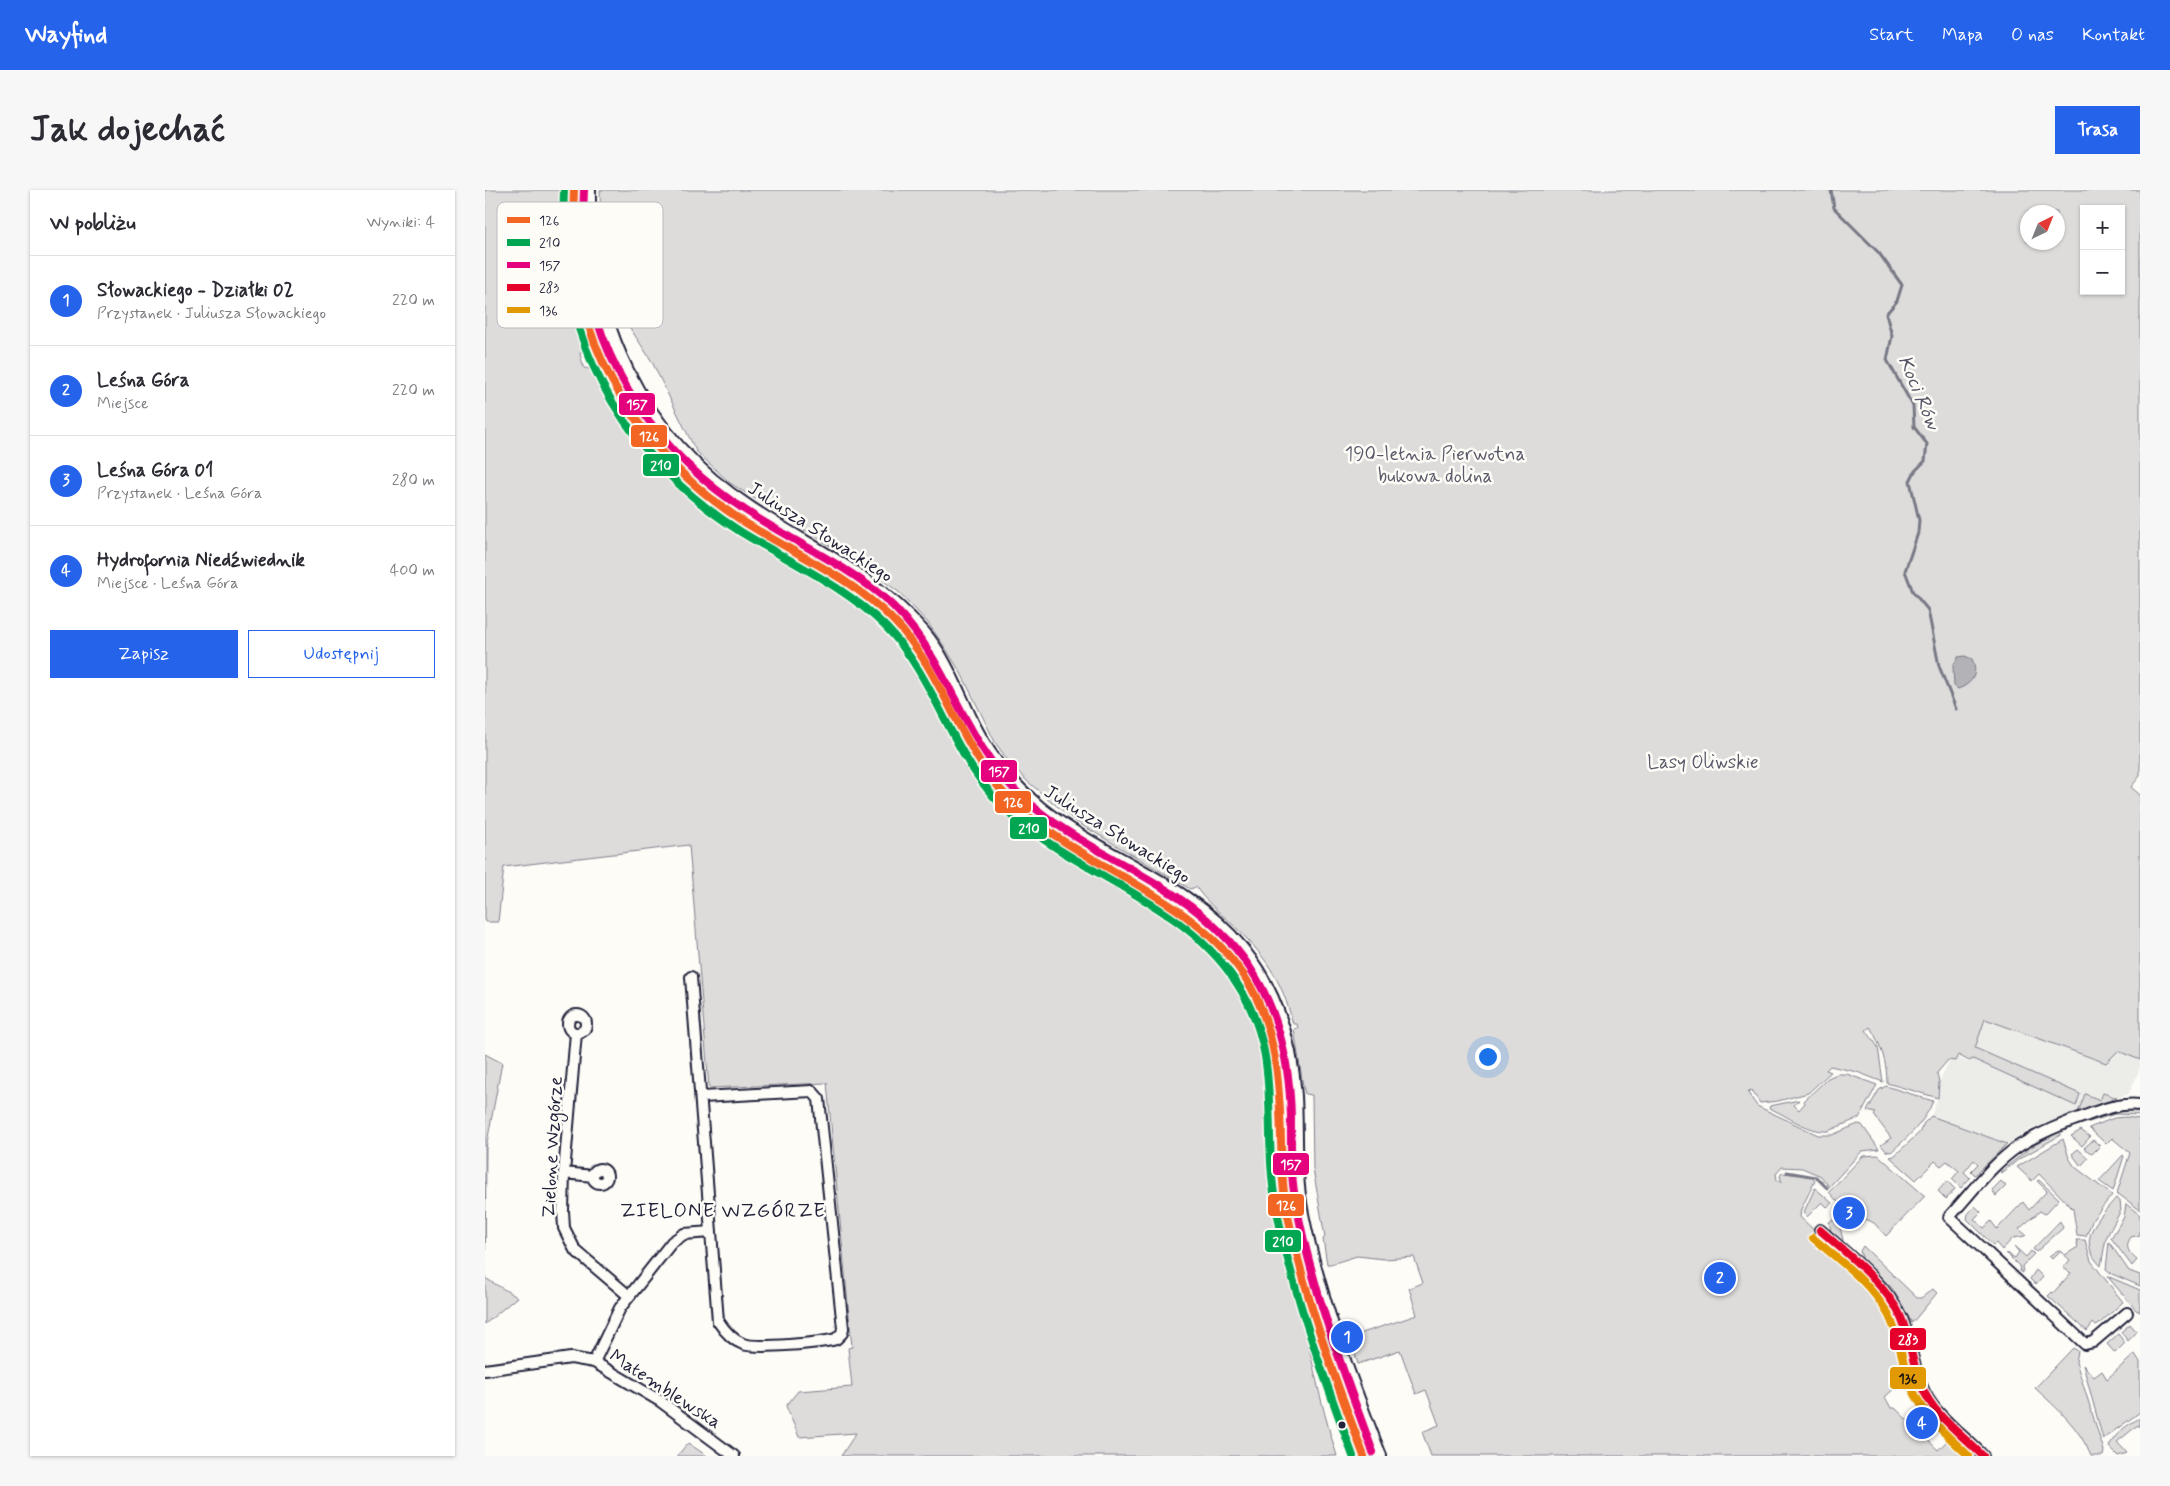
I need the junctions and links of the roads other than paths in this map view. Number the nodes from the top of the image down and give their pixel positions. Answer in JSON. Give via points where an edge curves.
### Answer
{"nodes":[{"id":1,"x":589,"y":328,"type":"edge"},
{"id":2,"x":609,"y":328,"type":"edge"},
{"id":3,"x":691,"y":977,"type":"dead end"},
{"id":4,"x":576,"y":1033,"type":"dead end"},
{"id":5,"x":702,"y":1097,"type":"junction"},
{"id":6,"x":2140,"y":1105,"type":"edge"},
{"id":7,"x":565,"y":1173,"type":"junction"},
{"id":8,"x":593,"y":1176,"type":"dead end"},
{"id":9,"x":1820,"y":1230,"type":"dead end"},
{"id":10,"x":711,"y":1232,"type":"junction"},
{"id":11,"x":629,"y":1296,"type":"junction"},
{"id":12,"x":2127,"y":1313,"type":"dead end"},
{"id":13,"x":594,"y":1362,"type":"junction"},
{"id":14,"x":485,"y":1370,"type":"edge"},
{"id":15,"x":734,"y":1456,"type":"edge"},
{"id":16,"x":1364,"y":1456,"type":"edge"},
{"id":17,"x":1380,"y":1456,"type":"edge"},
{"id":18,"x":1983,"y":1456,"type":"edge"}],
"edges":[{"from":1,"to":16,"type":"main road","name":"Juliusza Słowackiego","via":[[599,357],[623,403],[649,441],[677,471],[720,506],[879,606],[921,653],[973,753],[1001,791],[1021,810],[1072,847],[1149,890],[1187,916],[1221,945],[1245,978],[1273,1038],[1280,1093],[1285,1200],[1295,1246],[1329,1362]]},
{"from":2,"to":17,"type":"main road","name":"Juliusza Słowackiego","via":[[632,380],[689,458],[746,505],[869,581],[926,635],[991,756],[1025,794],[1073,831],[1197,905],[1228,932],[1258,970],[1276,1005],[1291,1060],[1297,1182],[1302,1216],[1340,1348]]},
{"from":3,"to":5,"type":"street"},
{"from":4,"to":7,"type":"street","name":"Zielone Wzgórze"},
{"from":5,"to":10,"type":"street"},
{"from":5,"to":10,"type":"street","via":[[812,1091],[817,1094],[842,1333],[831,1340],[761,1346],[747,1345],[734,1338],[722,1327],[717,1316]]},
{"from":6,"to":12,"type":"street","via":[[2124,1104],[2105,1109],[2035,1136],[2000,1162],[1949,1217],[2085,1344],[2093,1342]]},
{"from":7,"to":8,"type":"street"},
{"from":7,"to":11,"type":"street","name":"Zielone Wzgórze","via":[[563,1220],[569,1242]]},
{"from":9,"to":18,"type":"street","via":[[1893,1303],[1902,1320],[1915,1371],[1926,1396],[1941,1416]]},
{"from":10,"to":11,"type":"street","via":[[684,1234],[677,1238]]},
{"from":11,"to":13,"type":"street","via":[[614,1318]]},
{"from":13,"to":14,"type":"street","name":"Matemblewska","via":[[571,1358]]},
{"from":13,"to":15,"type":"street","name":"Matemblewska","via":[[660,1401]]}]}
